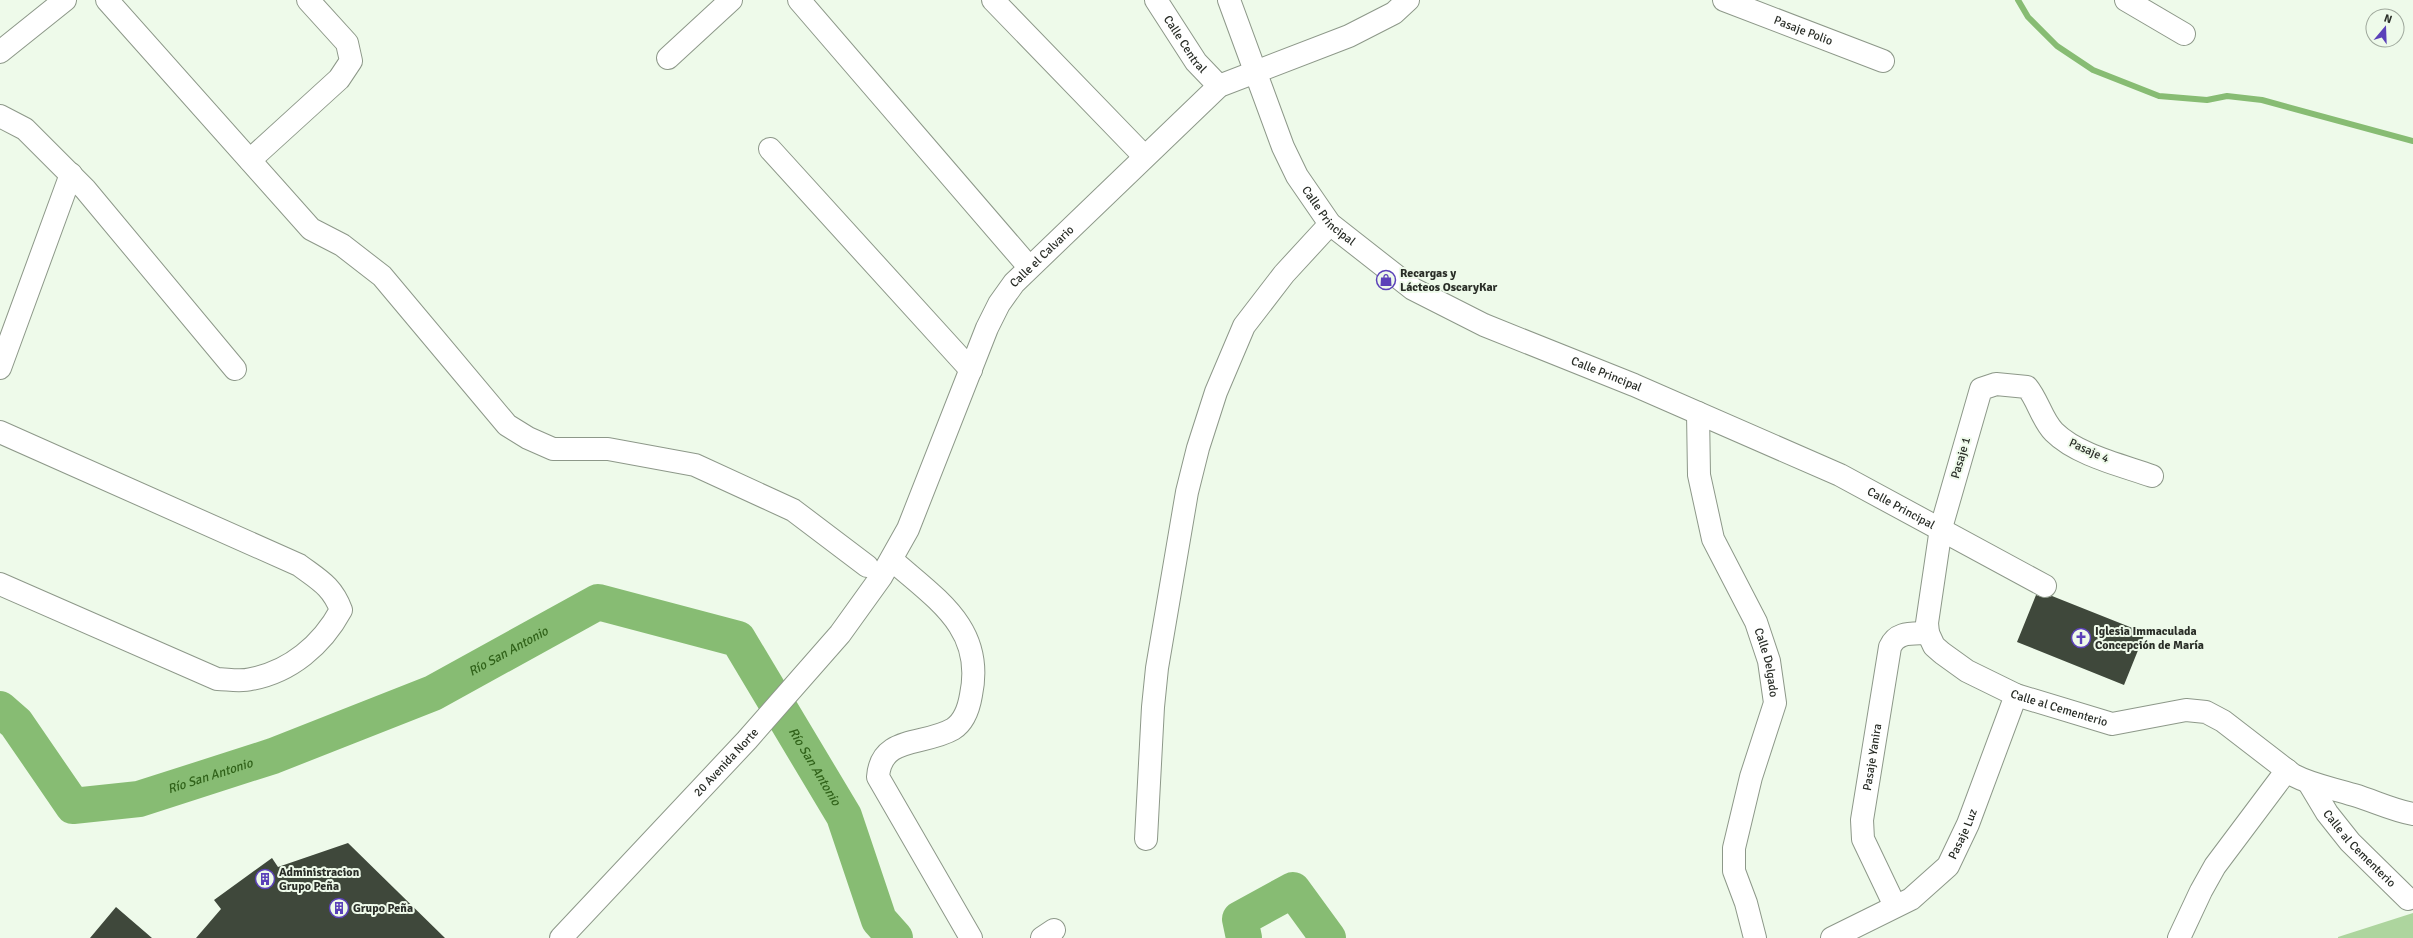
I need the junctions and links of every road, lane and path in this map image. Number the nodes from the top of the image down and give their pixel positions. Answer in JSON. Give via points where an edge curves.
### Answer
{"nodes":[{"id":1,"x":64,"y":0,"type":"edge"},
{"id":2,"x":107,"y":0,"type":"edge"},
{"id":3,"x":308,"y":0,"type":"edge"},
{"id":4,"x":731,"y":0,"type":"edge"},
{"id":5,"x":798,"y":0,"type":"edge"},
{"id":6,"x":993,"y":0,"type":"edge"},
{"id":7,"x":1156,"y":0,"type":"edge"},
{"id":8,"x":1229,"y":0,"type":"edge"},
{"id":9,"x":1408,"y":0,"type":"edge"},
{"id":10,"x":1724,"y":0,"type":"edge"},
{"id":11,"x":2126,"y":0,"type":"edge"},
{"id":12,"x":2184,"y":34,"type":"dead end"},
{"id":13,"x":0,"y":52,"type":"edge"},
{"id":14,"x":668,"y":58,"type":"dead end"},
{"id":15,"x":1883,"y":60,"type":"dead end"},
{"id":16,"x":1255,"y":72,"type":"junction"},
{"id":17,"x":1220,"y":86,"type":"junction"},
{"id":18,"x":0,"y":116,"type":"edge"},
{"id":19,"x":770,"y":149,"type":"dead end"},
{"id":20,"x":1144,"y":156,"type":"junction"},
{"id":21,"x":250,"y":160,"type":"junction"},
{"id":22,"x":71,"y":174,"type":"junction"},
{"id":23,"x":1330,"y":224,"type":"junction"},
{"id":24,"x":1029,"y":267,"type":"junction"},
{"id":25,"x":0,"y":368,"type":"edge"},
{"id":26,"x":235,"y":369,"type":"dead end"},
{"id":27,"x":971,"y":370,"type":"junction"},
{"id":28,"x":1981,"y":388,"type":"joint"},
{"id":29,"x":1698,"y":413,"type":"junction"},
{"id":30,"x":0,"y":432,"type":"edge"},
{"id":31,"x":2152,"y":476,"type":"dead end"},
{"id":32,"x":1940,"y":528,"type":"junction"},
{"id":33,"x":880,"y":568,"type":"junction"},
{"id":34,"x":0,"y":584,"type":"edge"},
{"id":35,"x":2045,"y":586,"type":"dead end"},
{"id":36,"x":1928,"y":633,"type":"junction"},
{"id":37,"x":2016,"y":695,"type":"junction"},
{"id":38,"x":2286,"y":770,"type":"junction"},
{"id":39,"x":2309,"y":783,"type":"junction"},
{"id":40,"x":2413,"y":814,"type":"edge"},
{"id":41,"x":1146,"y":839,"type":"dead end"},
{"id":42,"x":2408,"y":898,"type":"dead end"},
{"id":43,"x":1895,"y":906,"type":"junction"},
{"id":44,"x":569,"y":936,"type":"edge"},
{"id":45,"x":971,"y":938,"type":"edge"},
{"id":46,"x":1755,"y":938,"type":"edge"},
{"id":47,"x":1832,"y":938,"type":"edge"},
{"id":48,"x":2179,"y":938,"type":"edge"}],
"edges":[{"from":1,"to":13,"type":"street"},
{"from":2,"to":21,"type":"street"},
{"from":3,"to":21,"type":"street","via":[[347,43],[351,61],[339,80]]},
{"from":4,"to":14,"type":"street"},
{"from":5,"to":24,"type":"street"},
{"from":6,"to":20,"type":"street"},
{"from":7,"to":17,"type":"street","name":"Calle Central","via":[[1196,62]]},
{"from":8,"to":16,"type":"street"},
{"from":9,"to":16,"type":"street","name":"Calle el Calvario","via":[[1394,13],[1349,36]]},
{"from":10,"to":15,"type":"street","name":"Pasaje Polio"},
{"from":11,"to":12,"type":"street"},
{"from":16,"to":17,"type":"street","name":"Calle el Calvario"},
{"from":16,"to":23,"type":"street","name":"Calle Principal","via":[[1288,159]]},
{"from":17,"to":20,"type":"street","name":"Calle el Calvario"},
{"from":18,"to":22,"type":"street","via":[[25,129]]},
{"from":19,"to":27,"type":"street"},
{"from":20,"to":24,"type":"street","name":"Calle el Calvario"},
{"from":21,"to":33,"type":"street","via":[[312,229],[342,245],[382,276],[507,425],[553,449],[608,449],[695,465],[792,510]]},
{"from":22,"to":25,"type":"street"},
{"from":22,"to":26,"type":"street"},
{"from":23,"to":29,"type":"street","name":"Calle Principal","via":[[1413,289],[1454,312]]},
{"from":23,"to":41,"type":"street","via":[[1284,274],[1244,326],[1216,392],[1198,448],[1187,492],[1157,668]]},
{"from":24,"to":27,"type":"street","name":"Calle el Calvario","via":[[999,304]]},
{"from":27,"to":33,"type":"street","name":"Calle el Calvario","via":[[908,528]]},
{"from":28,"to":31,"type":"street","name":"Pasaje 4","via":[[1996,384],[2027,387],[2035,396],[2052,430],[2069,444],[2086,453]]},
{"from":28,"to":32,"type":"street","name":"Pasaje 1"},
{"from":29,"to":32,"type":"street","name":"Calle Principal","via":[[1840,475]]},
{"from":29,"to":46,"type":"street","name":"Calle Delgado","via":[[1699,475],[1713,539],[1756,622],[1769,661],[1775,702],[1750,777],[1734,848],[1734,871]]},
{"from":30,"to":34,"type":"street","via":[[299,565],[335,594],[341,610],[330,630],[307,652],[279,672],[249,680],[217,679]]},
{"from":32,"to":35,"type":"street","name":"Calle Principal"},
{"from":32,"to":36,"type":"street"},
{"from":33,"to":44,"type":"street","name":"20 Avenida Norte","via":[[840,634]]},
{"from":33,"to":45,"type":"street","via":[[954,616],[967,636],[974,662],[974,681],[969,705],[958,725],[947,732],[887,752],[881,762],[878,777]]},
{"from":36,"to":37,"type":"street","name":"Calle al Cementerio","via":[[1934,646],[1942,653],[1967,670]]},
{"from":36,"to":43,"type":"street","name":"Pasaje Yanira","via":[[1899,635],[1894,638],[1890,647],[1862,820],[1863,838]]},
{"from":37,"to":38,"type":"street","name":"Calle al Cementerio","via":[[2112,724],[2186,710],[2206,712],[2223,720]]},
{"from":37,"to":43,"type":"street","name":"Pasaje Luz","via":[[1968,824],[1948,866],[1911,899]]},
{"from":38,"to":39,"type":"street","name":"Calle al Cementerio"},
{"from":38,"to":48,"type":"street","via":[[2215,866]]},
{"from":39,"to":40,"type":"street"},
{"from":39,"to":42,"type":"street","name":"Calle al Cementerio","via":[[2327,813],[2350,842]]},
{"from":43,"to":47,"type":"street","name":"Pasaje Luz"}]}
